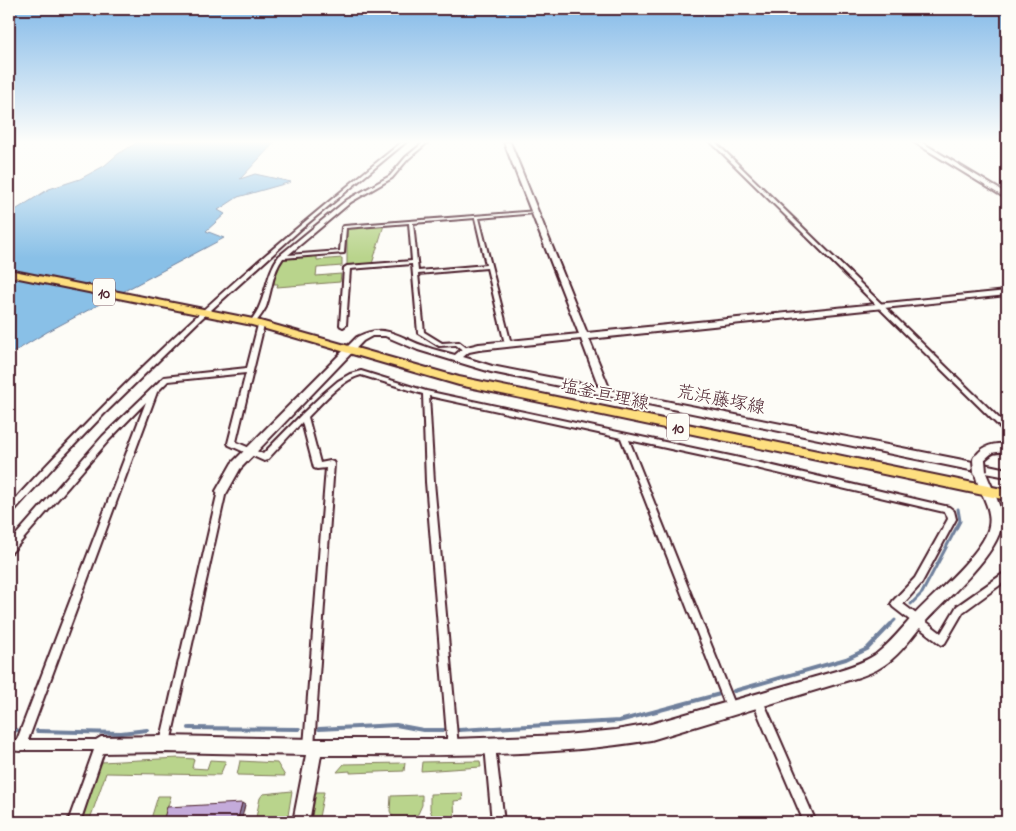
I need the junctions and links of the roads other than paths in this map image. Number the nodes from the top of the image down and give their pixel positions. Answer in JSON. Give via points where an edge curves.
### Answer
{"nodes":[{"id":1,"x":358,"y":181,"type":"edge"},
{"id":2,"x":384,"y":181,"type":"edge"},
{"id":3,"x":523,"y":181,"type":"edge"},
{"id":4,"x":753,"y":181,"type":"edge"},
{"id":5,"x":980,"y":181,"type":"edge"},
{"id":6,"x":1007,"y":197,"type":"edge"},
{"id":7,"x":535,"y":212,"type":"junction"},
{"id":8,"x":476,"y":217,"type":"junction"},
{"id":9,"x":411,"y":222,"type":"junction"},
{"id":10,"x":281,"y":257,"type":"junction"},
{"id":11,"x":415,"y":262,"type":"junction"},
{"id":12,"x":489,"y":266,"type":"junction"},
{"id":13,"x":9,"y":273,"type":"edge"},
{"id":14,"x":416,"y":273,"type":"junction"},
{"id":15,"x":1007,"y":293,"type":"edge"},
{"id":16,"x":881,"y":306,"type":"junction"},
{"id":17,"x":202,"y":311,"type":"junction"},
{"id":18,"x":257,"y":323,"type":"junction"},
{"id":19,"x":343,"y":325,"type":"dead end"},
{"id":20,"x":584,"y":336,"type":"junction"},
{"id":21,"x":508,"y":344,"type":"junction"},
{"id":22,"x":350,"y":350,"type":"junction"},
{"id":23,"x":466,"y":350,"type":"junction"},
{"id":24,"x":457,"y":360,"type":"junction"},
{"id":25,"x":250,"y":370,"type":"junction"},
{"id":26,"x":154,"y":391,"type":"junction"},
{"id":27,"x":606,"y":392,"type":"junction"},
{"id":28,"x":426,"y":393,"type":"junction"},
{"id":29,"x":304,"y":416,"type":"junction"},
{"id":30,"x":1007,"y":430,"type":"edge"},
{"id":31,"x":624,"y":436,"type":"junction"},
{"id":32,"x":1007,"y":448,"type":"edge"},
{"id":33,"x":249,"y":452,"type":"junction"},
{"id":34,"x":1007,"y":473,"type":"edge"},
{"id":35,"x":222,"y":490,"type":"joint"},
{"id":36,"x":987,"y":491,"type":"junction"},
{"id":37,"x":1007,"y":495,"type":"edge"},
{"id":38,"x":9,"y":511,"type":"edge"},
{"id":39,"x":9,"y":548,"type":"edge"},
{"id":40,"x":1007,"y":575,"type":"edge"},
{"id":41,"x":917,"y":622,"type":"junction"},
{"id":42,"x":757,"y":700,"type":"junction"},
{"id":43,"x":731,"y":708,"type":"junction"},
{"id":44,"x":164,"y":744,"type":"junction"},
{"id":45,"x":9,"y":745,"type":"edge"},
{"id":46,"x":101,"y":745,"type":"junction"},
{"id":47,"x":490,"y":745,"type":"junction"},
{"id":48,"x":20,"y":746,"type":"junction"},
{"id":49,"x":312,"y":747,"type":"junction"},
{"id":50,"x":452,"y":747,"type":"junction"},
{"id":51,"x":74,"y":822,"type":"edge"},
{"id":52,"x":301,"y":822,"type":"edge"},
{"id":53,"x":498,"y":822,"type":"edge"},
{"id":54,"x":810,"y":822,"type":"edge"}],
"edges":[{"from":1,"to":17,"type":"street"},
{"from":2,"to":10,"type":"street","via":[[349,201]]},
{"from":3,"to":7,"type":"street"},
{"from":4,"to":16,"type":"street"},
{"from":5,"to":6,"type":"street"},
{"from":7,"to":8,"type":"street"},
{"from":7,"to":20,"type":"street"},
{"from":8,"to":9,"type":"street"},
{"from":8,"to":12,"type":"street"},
{"from":9,"to":10,"type":"street","via":[[344,227],[342,252]]},
{"from":9,"to":11,"type":"street"},
{"from":10,"to":18,"type":"street","via":[[275,263]]},
{"from":11,"to":14,"type":"street"},
{"from":11,"to":19,"type":"street","via":[[346,268]]},
{"from":12,"to":14,"type":"street"},
{"from":12,"to":21,"type":"street"},
{"from":13,"to":17,"type":"main road","number":"10"},
{"from":14,"to":23,"type":"street","via":[[420,333],[442,345],[457,344]]},
{"from":15,"to":16,"type":"street"},
{"from":16,"to":20,"type":"street"},
{"from":16,"to":30,"type":"street"},
{"from":17,"to":18,"type":"main road","name":"塩釜亘理線","number":"10"},
{"from":17,"to":38,"type":"street","via":[[47,467]]},
{"from":18,"to":22,"type":"main road","name":"塩釜亘理線","number":"10"},
{"from":18,"to":25,"type":"street"},
{"from":20,"to":21,"type":"street"},
{"from":20,"to":27,"type":"street"},
{"from":21,"to":23,"type":"street"},
{"from":22,"to":24,"type":"street","name":"荒浜藤塚線","via":[[360,339],[378,332]]},
{"from":22,"to":33,"type":"street","name":"荒浜藤塚線"},
{"from":22,"to":36,"type":"main road","name":"塩釜亘理線","number":"10","via":[[459,381]]},
{"from":23,"to":24,"type":"street"},
{"from":24,"to":27,"type":"street","name":"荒浜藤塚線"},
{"from":25,"to":26,"type":"street","via":[[166,379]]},
{"from":25,"to":33,"type":"street","via":[[232,443]]},
{"from":26,"to":39,"type":"street","via":[[106,438]]},
{"from":26,"to":48,"type":"street"},
{"from":27,"to":34,"type":"street","name":"荒浜藤塚線"},
{"from":28,"to":29,"type":"street","via":[[357,372]]},
{"from":28,"to":31,"type":"street"},
{"from":28,"to":50,"type":"street","via":[[430,482]]},
{"from":29,"to":33,"type":"street","via":[[264,458]]},
{"from":29,"to":49,"type":"street","via":[[318,466],[330,464]]},
{"from":31,"to":41,"type":"street","via":[[946,509],[952,519],[918,581],[896,604]]},
{"from":31,"to":43,"type":"street"},
{"from":32,"to":36,"type":"street","bridge":true,"via":[[991,448],[982,452],[978,459]]},
{"from":33,"to":35,"type":"street","name":"荒浜藤塚線"},
{"from":35,"to":44,"type":"street"},
{"from":36,"to":37,"type":"main road","name":"塩釜亘理線","number":"10"},
{"from":36,"to":41,"type":"street","via":[[995,514],[993,534]]},
{"from":40,"to":41,"type":"street","via":[[960,609],[942,640]]},
{"from":41,"to":42,"type":"street","via":[[881,659],[864,668]]},
{"from":42,"to":43,"type":"street"},
{"from":42,"to":54,"type":"street"},
{"from":43,"to":47,"type":"street","via":[[651,732],[616,738]]},
{"from":44,"to":46,"type":"street"},
{"from":44,"to":49,"type":"street"},
{"from":45,"to":48,"type":"street"},
{"from":46,"to":48,"type":"street"},
{"from":46,"to":51,"type":"street"},
{"from":47,"to":50,"type":"street"},
{"from":47,"to":53,"type":"street"},
{"from":49,"to":50,"type":"street"},
{"from":49,"to":52,"type":"street"}]}
